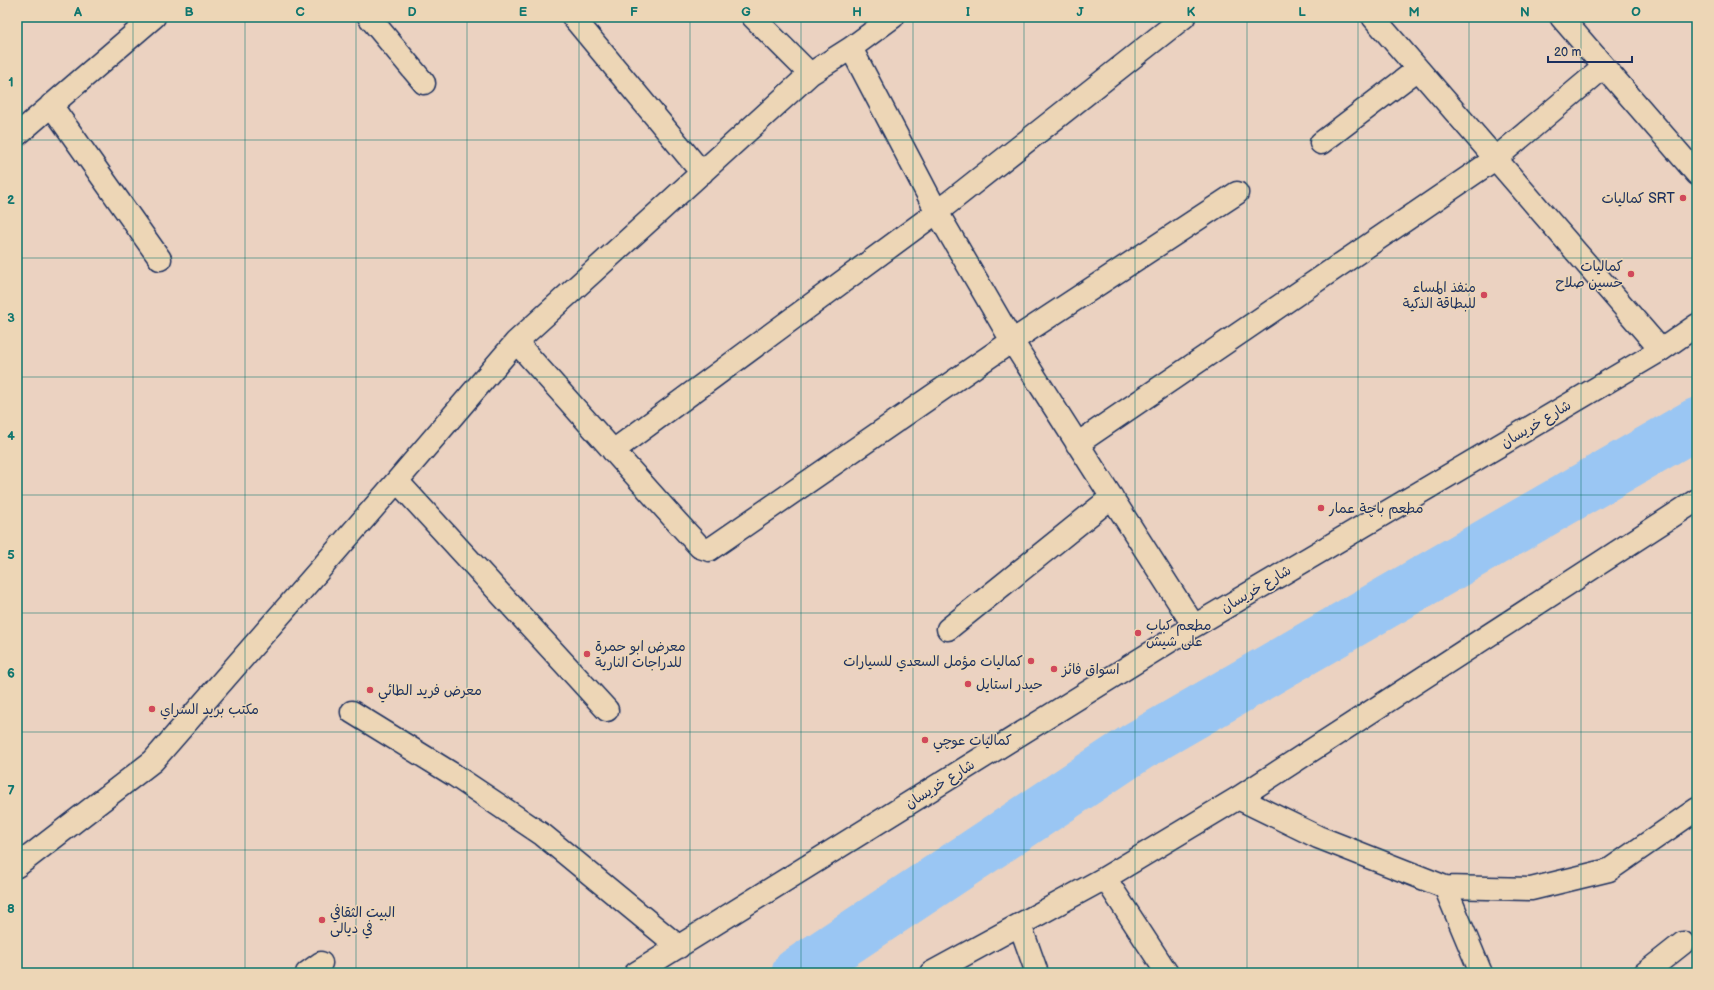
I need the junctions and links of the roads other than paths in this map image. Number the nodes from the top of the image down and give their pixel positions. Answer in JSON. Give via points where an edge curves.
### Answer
{"nodes":[{"id":1,"x":154,"y":17,"type":"edge"},
{"id":2,"x":369,"y":17,"type":"edge"},
{"id":3,"x":573,"y":17,"type":"edge"},
{"id":4,"x":753,"y":17,"type":"edge"},
{"id":5,"x":893,"y":17,"type":"edge"},
{"id":6,"x":1184,"y":17,"type":"edge"},
{"id":7,"x":1373,"y":17,"type":"edge"},
{"id":8,"x":1561,"y":17,"type":"edge"},
{"id":9,"x":851,"y":48,"type":"junction"},
{"id":10,"x":1604,"y":67,"type":"junction"},
{"id":11,"x":1418,"y":69,"type":"junction"},
{"id":12,"x":810,"y":74,"type":"junction"},
{"id":13,"x":424,"y":83,"type":"dead end"},
{"id":14,"x":51,"y":105,"type":"junction"},
{"id":15,"x":17,"y":135,"type":"edge"},
{"id":16,"x":1321,"y":143,"type":"dead end"},
{"id":17,"x":1495,"y":158,"type":"junction"},
{"id":18,"x":702,"y":172,"type":"junction"},
{"id":19,"x":1697,"y":174,"type":"edge"},
{"id":20,"x":1237,"y":193,"type":"dead end"},
{"id":21,"x":937,"y":212,"type":"junction"},
{"id":22,"x":160,"y":259,"type":"dead end"},
{"id":23,"x":1697,"y":325,"type":"edge"},
{"id":24,"x":1012,"y":341,"type":"junction"},
{"id":25,"x":516,"y":342,"type":"junction"},
{"id":26,"x":1661,"y":350,"type":"junction"},
{"id":27,"x":1077,"y":444,"type":"junction"},
{"id":28,"x":613,"y":451,"type":"junction"},
{"id":29,"x":398,"y":481,"type":"junction"},
{"id":30,"x":1112,"y":497,"type":"junction"},
{"id":31,"x":1693,"y":508,"type":"edge"},
{"id":32,"x":1194,"y":626,"type":"junction"},
{"id":33,"x":948,"y":629,"type":"dead end"},
{"id":34,"x":607,"y":710,"type":"dead end"},
{"id":35,"x":352,"y":712,"type":"dead end"},
{"id":36,"x":1238,"y":798,"type":"junction"},
{"id":37,"x":1697,"y":809,"type":"edge"},
{"id":38,"x":17,"y":866,"type":"edge"},
{"id":39,"x":1105,"y":878,"type":"junction"},
{"id":40,"x":1445,"y":886,"type":"junction"},
{"id":41,"x":1020,"y":925,"type":"junction"},
{"id":42,"x":1683,"y":943,"type":"dead end"},
{"id":43,"x":679,"y":947,"type":"junction"},
{"id":44,"x":636,"y":973,"type":"edge"},
{"id":45,"x":931,"y":973,"type":"edge"},
{"id":46,"x":1037,"y":973,"type":"edge"},
{"id":47,"x":1167,"y":973,"type":"edge"},
{"id":48,"x":1481,"y":973,"type":"edge"},
{"id":49,"x":1646,"y":973,"type":"edge"}],
"edges":[{"from":1,"to":14,"type":"street"},
{"from":2,"to":13,"type":"street"},
{"from":3,"to":18,"type":"street"},
{"from":4,"to":12,"type":"street"},
{"from":5,"to":9,"type":"street"},
{"from":6,"to":21,"type":"street"},
{"from":7,"to":11,"type":"street"},
{"from":8,"to":10,"type":"street"},
{"from":9,"to":12,"type":"street"},
{"from":9,"to":21,"type":"street"},
{"from":10,"to":17,"type":"street"},
{"from":10,"to":19,"type":"street"},
{"from":11,"to":16,"type":"street"},
{"from":11,"to":17,"type":"street"},
{"from":12,"to":18,"type":"street"},
{"from":14,"to":15,"type":"street"},
{"from":14,"to":22,"type":"street"},
{"from":17,"to":26,"type":"street"},
{"from":17,"to":27,"type":"street"},
{"from":18,"to":25,"type":"street"},
{"from":20,"to":24,"type":"street"},
{"from":21,"to":24,"type":"street"},
{"from":21,"to":28,"type":"street"},
{"from":23,"to":26,"type":"street","name":"شارع خريسان"},
{"from":24,"to":27,"type":"street"},
{"from":24,"to":28,"type":"street","via":[[709,550],[700,547]]},
{"from":25,"to":28,"type":"street"},
{"from":25,"to":29,"type":"street"},
{"from":26,"to":32,"type":"street","name":"شارع خريسان"},
{"from":27,"to":30,"type":"street"},
{"from":29,"to":34,"type":"street"},
{"from":29,"to":38,"type":"street","via":[[154,761]]},
{"from":30,"to":32,"type":"street"},
{"from":30,"to":33,"type":"street"},
{"from":31,"to":36,"type":"street"},
{"from":32,"to":43,"type":"street","name":"شارع خريسان"},
{"from":35,"to":43,"type":"street","via":[[454,775],[543,835]]},
{"from":36,"to":39,"type":"street"},
{"from":36,"to":40,"type":"street","via":[[1318,837]]},
{"from":37,"to":40,"type":"street","via":[[1609,870],[1531,889]]},
{"from":39,"to":41,"type":"street"},
{"from":39,"to":47,"type":"street"},
{"from":40,"to":48,"type":"street"},
{"from":41,"to":45,"type":"street"},
{"from":41,"to":46,"type":"street"},
{"from":42,"to":49,"type":"street"},
{"from":43,"to":44,"type":"street","name":"شارع خريسان"}]}
